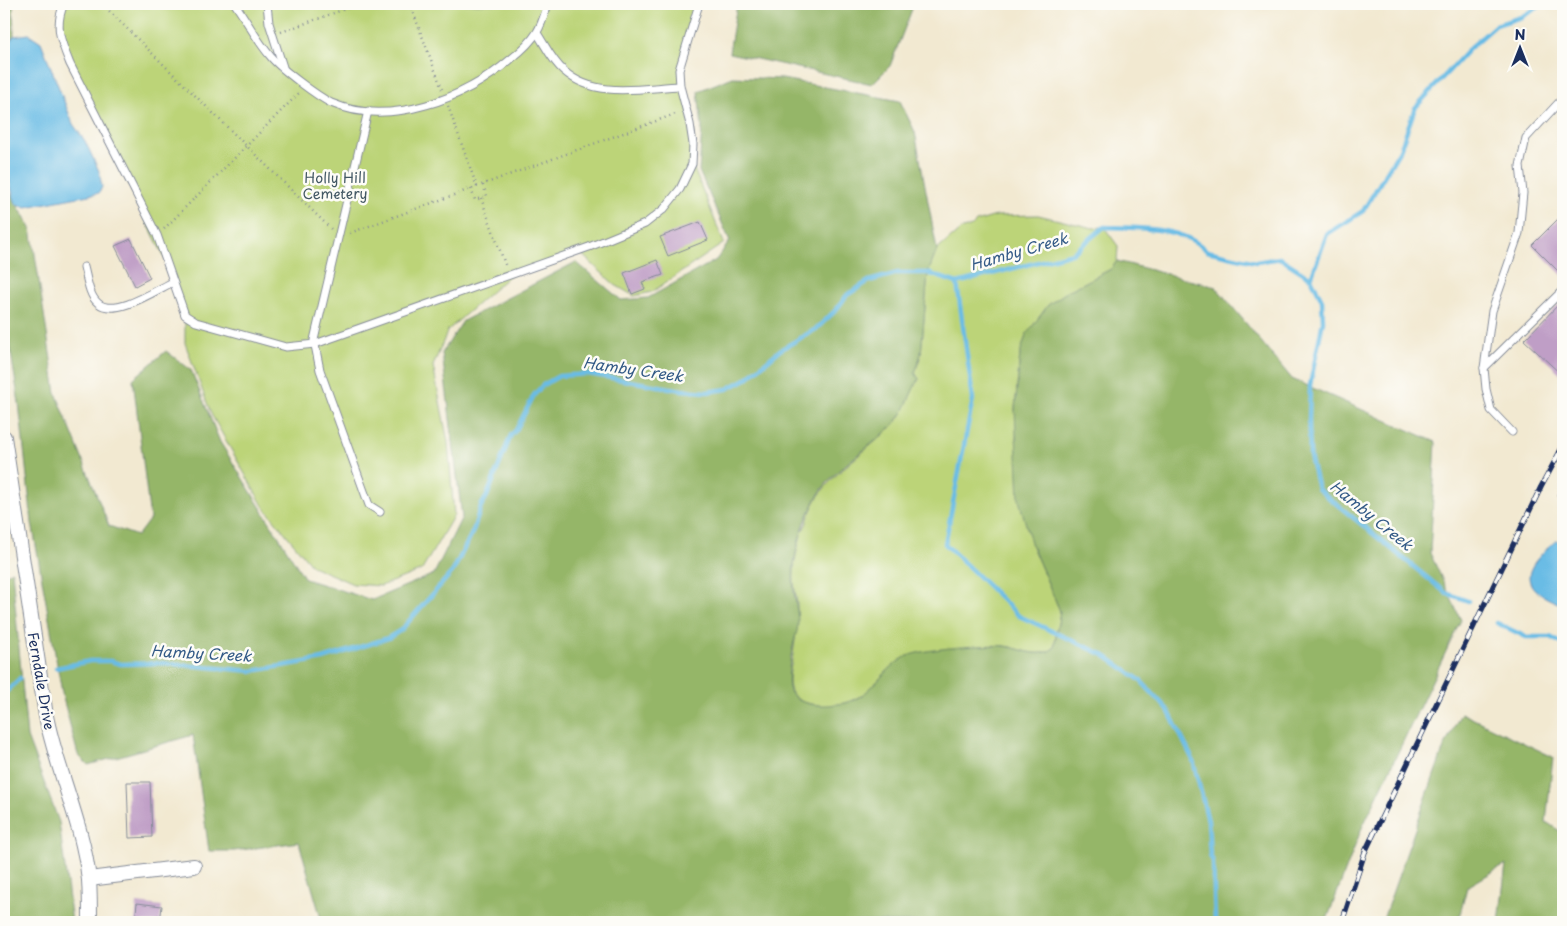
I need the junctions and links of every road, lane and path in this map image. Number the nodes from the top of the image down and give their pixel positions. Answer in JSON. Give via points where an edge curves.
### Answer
{"nodes":[{"id":1,"x":64,"y":4,"type":"edge"},
{"id":2,"x":102,"y":4,"type":"edge"},
{"id":3,"x":235,"y":4,"type":"edge"},
{"id":4,"x":267,"y":4,"type":"edge"},
{"id":5,"x":358,"y":4,"type":"edge"},
{"id":6,"x":410,"y":4,"type":"edge"},
{"id":7,"x":548,"y":4,"type":"edge"},
{"id":8,"x":699,"y":4,"type":"edge"},
{"id":9,"x":537,"y":32,"type":"junction"},
{"id":10,"x":273,"y":35,"type":"junction"},
{"id":11,"x":283,"y":67,"type":"junction"},
{"id":12,"x":306,"y":86,"type":"junction"},
{"id":13,"x":680,"y":86,"type":"junction"},
{"id":14,"x":1563,"y":98,"type":"edge"},
{"id":15,"x":445,"y":99,"type":"junction"},
{"id":16,"x":687,"y":110,"type":"junction"},
{"id":17,"x":368,"y":111,"type":"junction"},
{"id":18,"x":247,"y":146,"type":"junction"},
{"id":19,"x":483,"y":185,"type":"junction"},
{"id":20,"x":477,"y":187,"type":"junction"},
{"id":21,"x":471,"y":189,"type":"junction"},
{"id":22,"x":481,"y":198,"type":"junction"},
{"id":23,"x":157,"y":235,"type":"junction"},
{"id":24,"x":338,"y":237,"type":"junction"},
{"id":25,"x":84,"y":267,"type":"dead end"},
{"id":26,"x":509,"y":276,"type":"junction"},
{"id":27,"x":173,"y":282,"type":"junction"},
{"id":28,"x":1563,"y":290,"type":"edge"},
{"id":29,"x":315,"y":344,"type":"junction"},
{"id":30,"x":1484,"y":368,"type":"junction"},
{"id":31,"x":1512,"y":432,"type":"dead end"},
{"id":32,"x":4,"y":437,"type":"edge"},
{"id":33,"x":1563,"y":490,"type":"edge"},
{"id":34,"x":1563,"y":500,"type":"edge"},
{"id":35,"x":380,"y":512,"type":"dead end"},
{"id":36,"x":194,"y":866,"type":"dead end"},
{"id":37,"x":88,"y":879,"type":"junction"},
{"id":38,"x":90,"y":922,"type":"edge"}],
"edges":[{"from":1,"to":23,"type":"lane","via":[[58,21],[58,36]]},
{"from":2,"to":18,"type":"path"},
{"from":3,"to":11,"type":"lane","via":[[272,58]]},
{"from":4,"to":10,"type":"lane"},
{"from":5,"to":10,"type":"path"},
{"from":6,"to":15,"type":"path"},
{"from":7,"to":9,"type":"lane"},
{"from":8,"to":13,"type":"lane","via":[[679,70]]},
{"from":9,"to":13,"type":"lane","via":[[564,71],[585,85],[600,90]]},
{"from":9,"to":15,"type":"lane","via":[[502,67],[465,92]]},
{"from":10,"to":11,"type":"lane"},
{"from":11,"to":12,"type":"lane"},
{"from":12,"to":17,"type":"lane","via":[[332,103]]},
{"from":12,"to":18,"type":"path"},
{"from":13,"to":16,"type":"lane"},
{"from":14,"to":30,"type":"lane","via":[[1526,138],[1522,151],[1523,193],[1519,233],[1492,311]]},
{"from":15,"to":17,"type":"lane","via":[[401,110]]},
{"from":15,"to":20,"type":"path"},
{"from":16,"to":19,"type":"path"},
{"from":16,"to":26,"type":"lane","via":[[693,144],[692,164],[680,189],[664,209],[645,224]]},
{"from":17,"to":24,"type":"lane"},
{"from":18,"to":23,"type":"path"},
{"from":18,"to":24,"type":"path"},
{"from":19,"to":20,"type":"path"},
{"from":19,"to":22,"type":"path","via":[[487,196]]},
{"from":20,"to":21,"type":"path"},
{"from":21,"to":22,"type":"path","via":[[475,200]]},
{"from":21,"to":24,"type":"path"},
{"from":22,"to":26,"type":"path"},
{"from":23,"to":27,"type":"lane"},
{"from":24,"to":29,"type":"lane"},
{"from":25,"to":27,"type":"lane","via":[[91,293],[104,307],[129,304]]},
{"from":26,"to":29,"type":"lane"},
{"from":27,"to":29,"type":"lane","via":[[185,315],[196,322],[286,347]]},
{"from":28,"to":30,"type":"lane"},
{"from":29,"to":35,"type":"lane","via":[[320,370],[369,505]]},
{"from":30,"to":31,"type":"lane","via":[[1491,410]]},
{"from":32,"to":37,"type":"street","name":"Ferndale Drive","via":[[48,725],[80,838]]},
{"from":33,"to":34,"type":"lane"},
{"from":36,"to":37,"type":"street"},
{"from":37,"to":38,"type":"street","name":"Ferndale Drive"}]}
